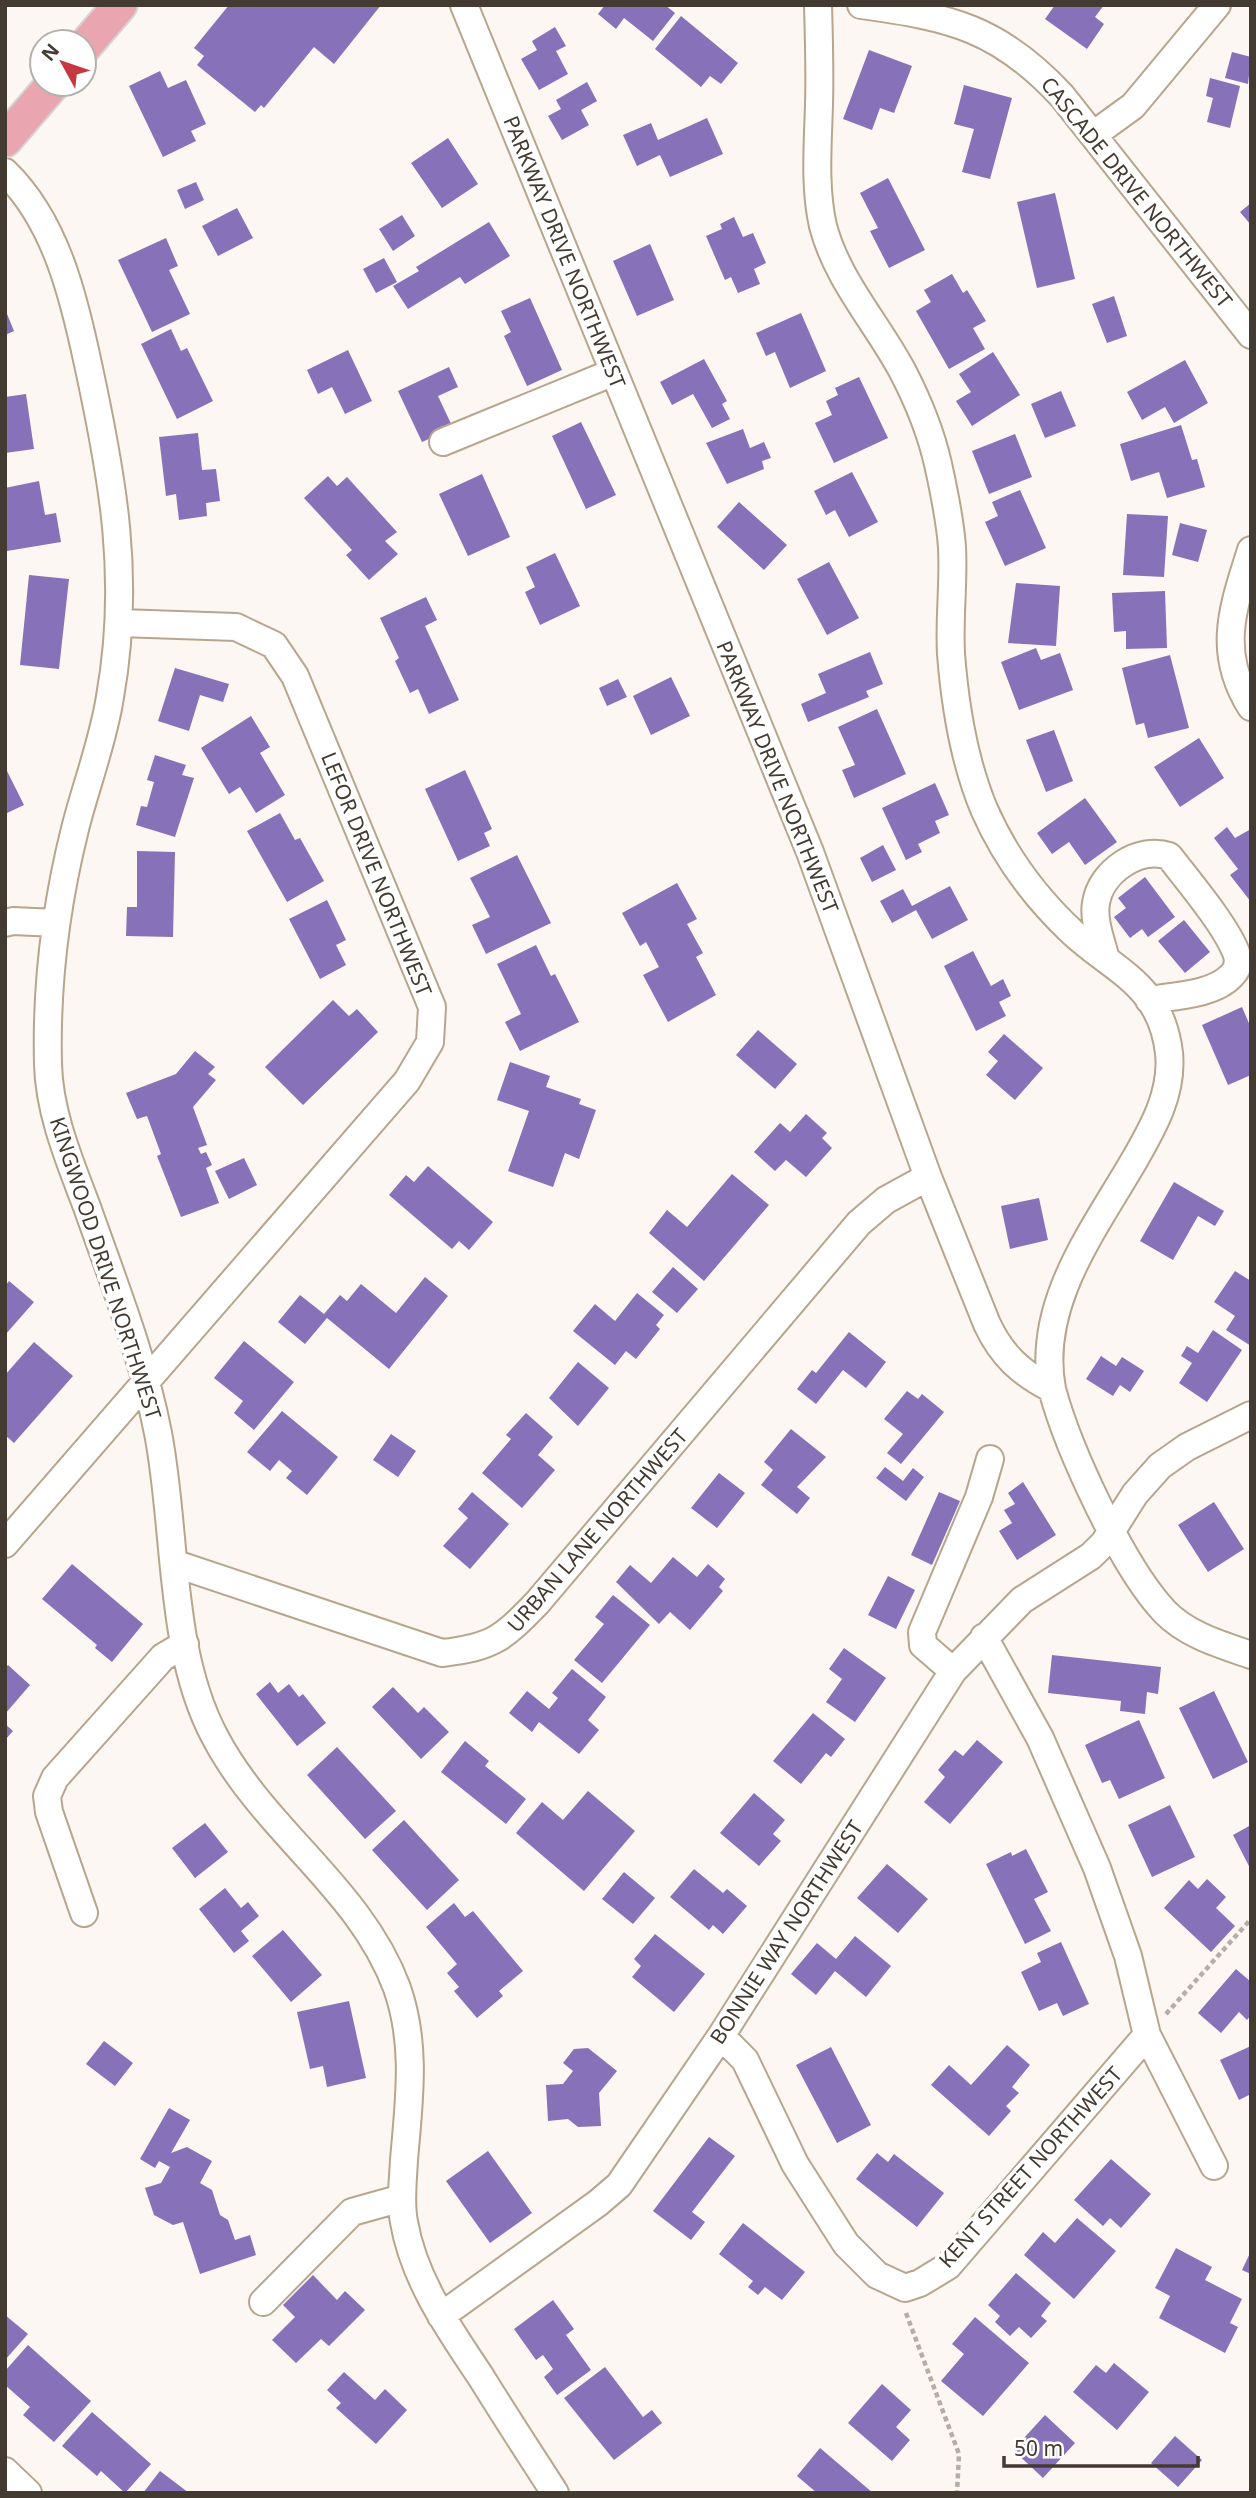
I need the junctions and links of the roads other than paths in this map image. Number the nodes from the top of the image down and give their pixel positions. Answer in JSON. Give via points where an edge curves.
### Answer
{"nodes":[{"id":1,"x":120,"y":5,"type":"edge"},
{"id":2,"x":464,"y":5,"type":"edge"},
{"id":3,"x":818,"y":5,"type":"edge"},
{"id":4,"x":861,"y":5,"type":"edge"},
{"id":5,"x":1217,"y":5,"type":"edge"},
{"id":6,"x":98,"y":31,"type":"edge"},
{"id":7,"x":41,"y":98,"type":"edge"},
{"id":8,"x":1093,"y":135,"type":"junction"},
{"id":9,"x":5,"y":140,"type":"edge"},
{"id":10,"x":5,"y":172,"type":"edge"},
{"id":11,"x":1251,"y":335,"type":"edge"},
{"id":12,"x":614,"y":372,"type":"junction"},
{"id":13,"x":443,"y":443,"type":"dead end"},
{"id":14,"x":1251,"y":550,"type":"edge"},
{"id":15,"x":120,"y":623,"type":"junction"},
{"id":16,"x":1251,"y":707,"type":"edge"},
{"id":17,"x":5,"y":923,"type":"edge"},
{"id":18,"x":57,"y":923,"type":"junction"},
{"id":19,"x":1105,"y":956,"type":"junction"},
{"id":20,"x":1149,"y":1000,"type":"junction"},
{"id":21,"x":928,"y":1177,"type":"junction"},
{"id":22,"x":146,"y":1379,"type":"junction"},
{"id":23,"x":1052,"y":1390,"type":"junction"},
{"id":24,"x":1251,"y":1415,"type":"edge"},
{"id":25,"x":990,"y":1459,"type":"dead end"},
{"id":26,"x":1112,"y":1530,"type":"junction"},
{"id":27,"x":5,"y":1544,"type":"edge"},
{"id":28,"x":176,"y":1564,"type":"junction"},
{"id":29,"x":984,"y":1637,"type":"junction"},
{"id":30,"x":185,"y":1644,"type":"junction"},
{"id":31,"x":1247,"y":1648,"type":"edge"},
{"id":32,"x":953,"y":1671,"type":"junction"},
{"id":33,"x":84,"y":1913,"type":"dead end"},
{"id":34,"x":1147,"y":2035,"type":"junction"},
{"id":35,"x":721,"y":2036,"type":"junction"},
{"id":36,"x":1214,"y":2166,"type":"dead end"},
{"id":37,"x":401,"y":2198,"type":"junction"},
{"id":38,"x":263,"y":2302,"type":"dead end"},
{"id":39,"x":441,"y":2316,"type":"junction"},
{"id":40,"x":5,"y":2471,"type":"edge"},
{"id":41,"x":28,"y":2493,"type":"edge"},
{"id":42,"x":555,"y":2493,"type":"edge"}],
"edges":[{"from":1,"to":6,"type":"main road"},
{"from":2,"to":12,"type":"street","name":"PARKWAY DRIVE NORTHWEST"},
{"from":3,"to":19,"type":"street","via":[[817,173],[824,226],[842,273],[903,372],[927,424],[952,544],[951,652],[967,758],[985,810],[1010,858],[1075,935]]},
{"from":4,"to":8,"type":"street","name":"CASCADE DRIVE NORTHWEST","via":[[919,13],[989,36],[1035,67]]},
{"from":5,"to":8,"type":"street","via":[[1133,106]]},
{"from":7,"to":9,"type":"main road"},
{"from":8,"to":11,"type":"street","name":"CASCADE DRIVE NORTHWEST"},
{"from":10,"to":15,"type":"street","name":"KINGWOOD DRIVE NORTHWEST","via":[[55,249],[74,299],[114,503],[121,561]]},
{"from":12,"to":13,"type":"street"},
{"from":12,"to":21,"type":"street","name":"PARKWAY DRIVE NORTHWEST","via":[[810,852]]},
{"from":14,"to":16,"type":"street","via":[[1229,644],[1236,678]]},
{"from":15,"to":18,"type":"street","name":"KINGWOOD DRIVE NORTHWEST","via":[[105,725],[75,827]]},
{"from":15,"to":22,"type":"street","name":"LEFOR DRIVE NORTHWEST","via":[[236,627],[274,645],[295,676],[432,1007],[430,1042],[407,1081]]},
{"from":17,"to":18,"type":"street"},
{"from":18,"to":22,"type":"street","name":"KINGWOOD DRIVE NORTHWEST","via":[[48,1024],[49,1087]]},
{"from":19,"to":20,"type":"street"},
{"from":19,"to":20,"type":"street","via":[[1096,915],[1102,887],[1115,869],[1142,853],[1169,856],[1219,925],[1237,956],[1238,968],[1230,978],[1198,992]]},
{"from":20,"to":23,"type":"street","via":[[1168,1051],[1168,1088],[1153,1128],[1061,1292],[1047,1364]]},
{"from":21,"to":23,"type":"street","name":"PARKWAY DRIVE NORTHWEST","via":[[997,1345],[1012,1365]]},
{"from":21,"to":28,"type":"street","name":"URBAN LANE NORTHWEST","via":[[886,1200],[859,1223],[537,1604],[504,1637],[472,1650],[442,1653]]},
{"from":22,"to":27,"type":"street","name":"LEFOR DRIVE NORTHWEST"},
{"from":22,"to":28,"type":"street","name":"KINGWOOD DRIVE NORTHWEST","via":[[166,1476]]},
{"from":23,"to":26,"type":"street","via":[[1059,1417]]},
{"from":24,"to":26,"type":"street","via":[[1160,1466]]},
{"from":25,"to":32,"type":"street","via":[[979,1497],[922,1632],[923,1645]]},
{"from":26,"to":29,"type":"street","name":"BONNIE WAY NORTHWEST","via":[[1091,1556],[1023,1600]]},
{"from":26,"to":31,"type":"street","via":[[1167,1614],[1210,1642]]},
{"from":28,"to":30,"type":"street","name":"KINGWOOD DRIVE NORTHWEST"},
{"from":29,"to":32,"type":"street","name":"BONNIE WAY NORTHWEST"},
{"from":29,"to":34,"type":"street","via":[[1040,1738],[1097,1868],[1128,1956]]},
{"from":30,"to":33,"type":"street","via":[[163,1657],[55,1778],[47,1796],[48,1812]]},
{"from":30,"to":37,"type":"street","name":"KINGWOOD DRIVE NORTHWEST","via":[[201,1707],[226,1756],[263,1810],[362,1920],[398,1992],[411,2061]]},
{"from":32,"to":35,"type":"street","name":"BONNIE WAY NORTHWEST"},
{"from":34,"to":35,"type":"street","name":"KENT STREET NORTHWEST","via":[[948,2266],[905,2288],[877,2275],[846,2244],[795,2164],[745,2060]]},
{"from":34,"to":36,"type":"street"},
{"from":35,"to":39,"type":"street","name":"BONNIE WAY NORTHWEST","via":[[619,2185]]},
{"from":37,"to":38,"type":"street","via":[[352,2212]]},
{"from":37,"to":39,"type":"street","name":"KINGWOOD DRIVE NORTHWEST","via":[[416,2264]]},
{"from":39,"to":42,"type":"street","name":"KINGWOOD DRIVE NORTHWEST"},
{"from":40,"to":41,"type":"street"}]}
